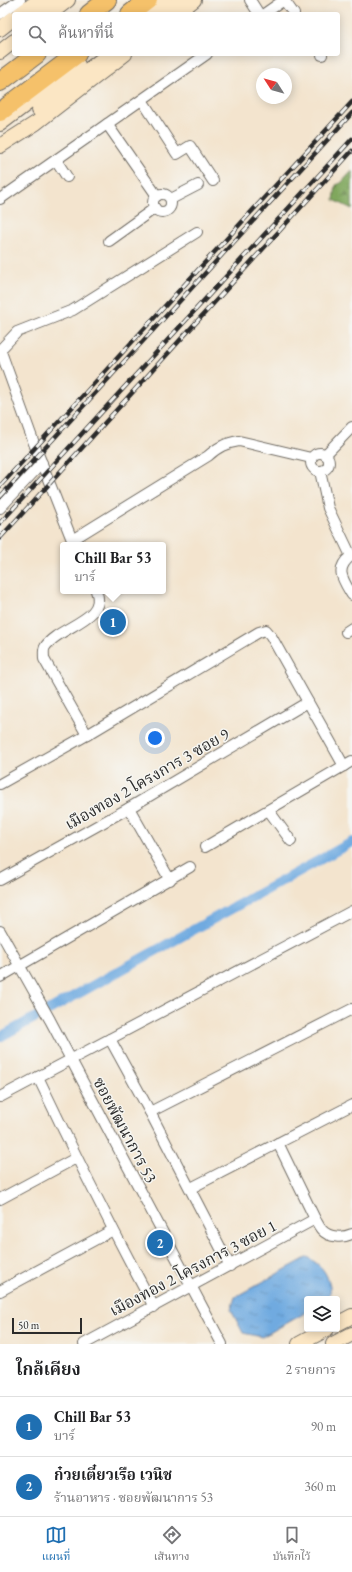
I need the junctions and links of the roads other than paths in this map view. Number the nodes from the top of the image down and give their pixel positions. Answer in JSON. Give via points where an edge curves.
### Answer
{"nodes":[{"id":1,"x":20,"y":0,"type":"edge"},
{"id":2,"x":54,"y":0,"type":"edge"},
{"id":3,"x":68,"y":0,"type":"edge"},
{"id":4,"x":108,"y":0,"type":"edge"},
{"id":5,"x":148,"y":0,"type":"edge"},
{"id":6,"x":165,"y":0,"type":"edge"},
{"id":7,"x":181,"y":0,"type":"edge"},
{"id":8,"x":194,"y":0,"type":"edge"},
{"id":9,"x":250,"y":0,"type":"edge"},
{"id":10,"x":34,"y":4,"type":"edge"},
{"id":11,"x":23,"y":12,"type":"edge"},
{"id":12,"x":53,"y":12,"type":"edge"},
{"id":13,"x":92,"y":12,"type":"edge"},
{"id":14,"x":133,"y":12,"type":"edge"},
{"id":15,"x":149,"y":12,"type":"edge"},
{"id":16,"x":165,"y":12,"type":"edge"},
{"id":17,"x":179,"y":12,"type":"edge"},
{"id":18,"x":258,"y":12,"type":"edge"},
{"id":19,"x":267,"y":12,"type":"edge"},
{"id":20,"x":293,"y":12,"type":"edge"},
{"id":21,"x":0,"y":14,"type":"edge"},
{"id":22,"x":12,"y":20,"type":"edge"},
{"id":23,"x":0,"y":29,"type":"edge"},
{"id":24,"x":12,"y":30,"type":"edge"},
{"id":25,"x":0,"y":38,"type":"edge"},
{"id":26,"x":12,"y":43,"type":"edge"},
{"id":27,"x":0,"y":52,"type":"edge"},
{"id":28,"x":34,"y":56,"type":"edge"},
{"id":29,"x":74,"y":56,"type":"edge"},
{"id":30,"x":89,"y":56,"type":"edge"},
{"id":31,"x":106,"y":56,"type":"edge"},
{"id":32,"x":122,"y":56,"type":"edge"},
{"id":33,"x":204,"y":56,"type":"edge"},
{"id":34,"x":0,"y":82,"type":"edge"},
{"id":35,"x":142,"y":100,"type":"junction"},
{"id":36,"x":0,"y":112,"type":"edge"},
{"id":37,"x":0,"y":124,"type":"edge"},
{"id":38,"x":107,"y":124,"type":"junction"},
{"id":39,"x":0,"y":145,"type":"edge"},
{"id":40,"x":56,"y":160,"type":"junction"},
{"id":41,"x":67,"y":177,"type":"dead end"},
{"id":42,"x":213,"y":181,"type":"dead end"},
{"id":43,"x":198,"y":185,"type":"dead end"},
{"id":44,"x":157,"y":196,"type":"junction"},
{"id":45,"x":0,"y":199,"type":"edge"},
{"id":46,"x":171,"y":199,"type":"junction"},
{"id":47,"x":155,"y":208,"type":"junction"},
{"id":48,"x":197,"y":232,"type":"dead end"},
{"id":49,"x":109,"y":241,"type":"dead end"},
{"id":50,"x":0,"y":350,"type":"edge"},
{"id":51,"x":352,"y":427,"type":"edge"},
{"id":52,"x":325,"y":455,"type":"junction"},
{"id":53,"x":311,"y":458,"type":"junction"},
{"id":54,"x":42,"y":463,"type":"junction"},
{"id":55,"x":320,"y":471,"type":"junction"},
{"id":56,"x":0,"y":508,"type":"edge"},
{"id":57,"x":73,"y":542,"type":"edge"},
{"id":58,"x":75,"y":542,"type":"edge"},
{"id":59,"x":352,"y":556,"type":"edge"},
{"id":60,"x":97,"y":594,"type":"edge"},
{"id":61,"x":352,"y":595,"type":"edge"},
{"id":62,"x":308,"y":702,"type":"junction"},
{"id":63,"x":87,"y":735,"type":"junction"},
{"id":64,"x":348,"y":764,"type":"edge"},
{"id":65,"x":0,"y":784,"type":"edge"},
{"id":66,"x":129,"y":808,"type":"junction"},
{"id":67,"x":269,"y":811,"type":"junction"},
{"id":68,"x":291,"y":841,"type":"dead end"},
{"id":69,"x":204,"y":847,"type":"dead end"},
{"id":70,"x":190,"y":867,"type":"dead end"},
{"id":71,"x":0,"y":880,"type":"edge"},
{"id":72,"x":170,"y":880,"type":"junction"},
{"id":73,"x":352,"y":911,"type":"edge"},
{"id":74,"x":0,"y":931,"type":"edge"},
{"id":75,"x":20,"y":966,"type":"junction"},
{"id":76,"x":0,"y":977,"type":"edge"},
{"id":77,"x":352,"y":1009,"type":"edge"},
{"id":78,"x":110,"y":1039,"type":"junction"},
{"id":79,"x":71,"y":1059,"type":"junction"},
{"id":80,"x":38,"y":1077,"type":"junction"},
{"id":81,"x":0,"y":1097,"type":"edge"},
{"id":82,"x":352,"y":1105,"type":"edge"},
{"id":83,"x":150,"y":1112,"type":"junction"},
{"id":84,"x":278,"y":1143,"type":"junction"},
{"id":85,"x":76,"y":1158,"type":"junction"},
{"id":86,"x":191,"y":1188,"type":"junction"},
{"id":87,"x":0,"y":1199,"type":"edge"},
{"id":88,"x":315,"y":1219,"type":"junction"},
{"id":89,"x":113,"y":1230,"type":"junction"},
{"id":90,"x":352,"y":1234,"type":"edge"},
{"id":91,"x":230,"y":1266,"type":"junction"},
{"id":92,"x":191,"y":1286,"type":"junction"},
{"id":93,"x":0,"y":1291,"type":"edge"},
{"id":94,"x":154,"y":1307,"type":"junction"},
{"id":95,"x":352,"y":1316,"type":"edge"},
{"id":96,"x":340,"y":1322,"type":"edge"},
{"id":97,"x":321,"y":1332,"type":"edge"},
{"id":98,"x":352,"y":1334,"type":"edge"},
{"id":99,"x":84,"y":1344,"type":"edge"},
{"id":100,"x":222,"y":1344,"type":"edge"},
{"id":101,"x":299,"y":1344,"type":"edge"},
{"id":102,"x":333,"y":1344,"type":"edge"}],
"edges":[{"from":1,"to":21,"type":"street"},
{"from":2,"to":10,"type":"main road"},
{"from":3,"to":12,"type":"main road"},
{"from":4,"to":13,"type":"highway"},
{"from":5,"to":14,"type":"highway"},
{"from":6,"to":15,"type":"main road"},
{"from":7,"to":16,"type":"main road"},
{"from":8,"to":17,"type":"main road"},
{"from":9,"to":18,"type":"street"},
{"from":10,"to":11,"type":"main road"},
{"from":19,"to":20,"type":"street","via":[[284,0]]},
{"from":22,"to":23,"type":"main road"},
{"from":24,"to":25,"type":"main road"},
{"from":26,"to":27,"type":"main road"},
{"from":28,"to":34,"type":"highway"},
{"from":29,"to":36,"type":"highway"},
{"from":30,"to":37,"type":"main road"},
{"from":31,"to":39,"type":"main road","via":[[69,84]]},
{"from":32,"to":39,"type":"main road","via":[[36,123]]},
{"from":33,"to":35,"type":"street"},
{"from":35,"to":38,"type":"street"},
{"from":35,"to":42,"type":"street","via":[[177,154],[190,146]]},
{"from":38,"to":40,"type":"street"},
{"from":38,"to":44,"type":"street"},
{"from":40,"to":41,"type":"street"},
{"from":40,"to":45,"type":"street"},
{"from":43,"to":46,"type":"street"},
{"from":44,"to":46,"type":"street","via":[[165,194]]},
{"from":44,"to":47,"type":"street","via":[[153,204]]},
{"from":46,"to":47,"type":"street","via":[[169,210],[161,212]]},
{"from":47,"to":49,"type":"street"},
{"from":48,"to":50,"type":"street","via":[[91,300],[73,310],[17,332]]},
{"from":50,"to":54,"type":"street"},
{"from":51,"to":52,"type":"street"},
{"from":52,"to":53,"type":"street","via":[[318,453]]},
{"from":52,"to":55,"type":"street","via":[[328,458],[328,466]]},
{"from":53,"to":55,"type":"street","via":[[314,469]]},
{"from":53,"to":58,"type":"street","via":[[239,441],[229,443],[218,447]]},
{"from":54,"to":56,"type":"street"},
{"from":54,"to":57,"type":"street"},
{"from":55,"to":59,"type":"street","via":[[328,508]]},
{"from":59,"to":61,"type":"street","via":[[345,560],[342,566],[342,580]]},
{"from":60,"to":63,"type":"street","via":[[98,605],[94,612],[53,638],[44,648],[44,659]]},
{"from":62,"to":63,"type":"street","via":[[266,630]]},
{"from":62,"to":64,"type":"street"},
{"from":62,"to":66,"type":"street","name":"เมืองทอง 2 โครงการ 3 ซอย 9"},
{"from":63,"to":65,"type":"street"},
{"from":64,"to":67,"type":"street"},
{"from":66,"to":71,"type":"street","name":"เมืองทอง 2 โครงการ 3 ซอย 9"},
{"from":66,"to":72,"type":"street"},
{"from":67,"to":68,"type":"street"},
{"from":67,"to":69,"type":"street"},
{"from":70,"to":72,"type":"street"},
{"from":72,"to":75,"type":"street"},
{"from":73,"to":78,"type":"street"},
{"from":74,"to":75,"type":"street","name":"ซอยพัฒนาการ 53"},
{"from":75,"to":76,"type":"street"},
{"from":75,"to":79,"type":"street","name":"ซอยพัฒนาการ 53"},
{"from":77,"to":83,"type":"street"},
{"from":78,"to":79,"type":"street"},
{"from":78,"to":83,"type":"street"},
{"from":79,"to":80,"type":"street"},
{"from":79,"to":92,"type":"street","name":"ซอยพัฒนาการ 53"},
{"from":80,"to":81,"type":"street"},
{"from":80,"to":85,"type":"street"},
{"from":82,"to":84,"type":"street"},
{"from":83,"to":86,"type":"street"},
{"from":84,"to":86,"type":"street"},
{"from":84,"to":88,"type":"street"},
{"from":85,"to":87,"type":"street"},
{"from":85,"to":89,"type":"street"},
{"from":86,"to":91,"type":"street"},
{"from":88,"to":90,"type":"street","via":[[323,1231],[334,1237]]},
{"from":88,"to":91,"type":"street","name":"เมืองทอง 2 โครงการ 3 ซอย 1"},
{"from":89,"to":93,"type":"street"},
{"from":89,"to":94,"type":"street"},
{"from":91,"to":92,"type":"street","name":"เมืองทอง 2 โครงการ 3 ซอย 1"},
{"from":92,"to":94,"type":"street","name":"เมืองทอง 2 โครงการ 3 ซอย 1"},
{"from":92,"to":100,"type":"street","name":"ซอยพัฒนาการ 53"},
{"from":94,"to":99,"type":"street","name":"เมืองทอง 2 โครงการ 3 ซอย 1"},
{"from":95,"to":96,"type":"main road"},
{"from":97,"to":101,"type":"main road"},
{"from":98,"to":102,"type":"main road"}]}
